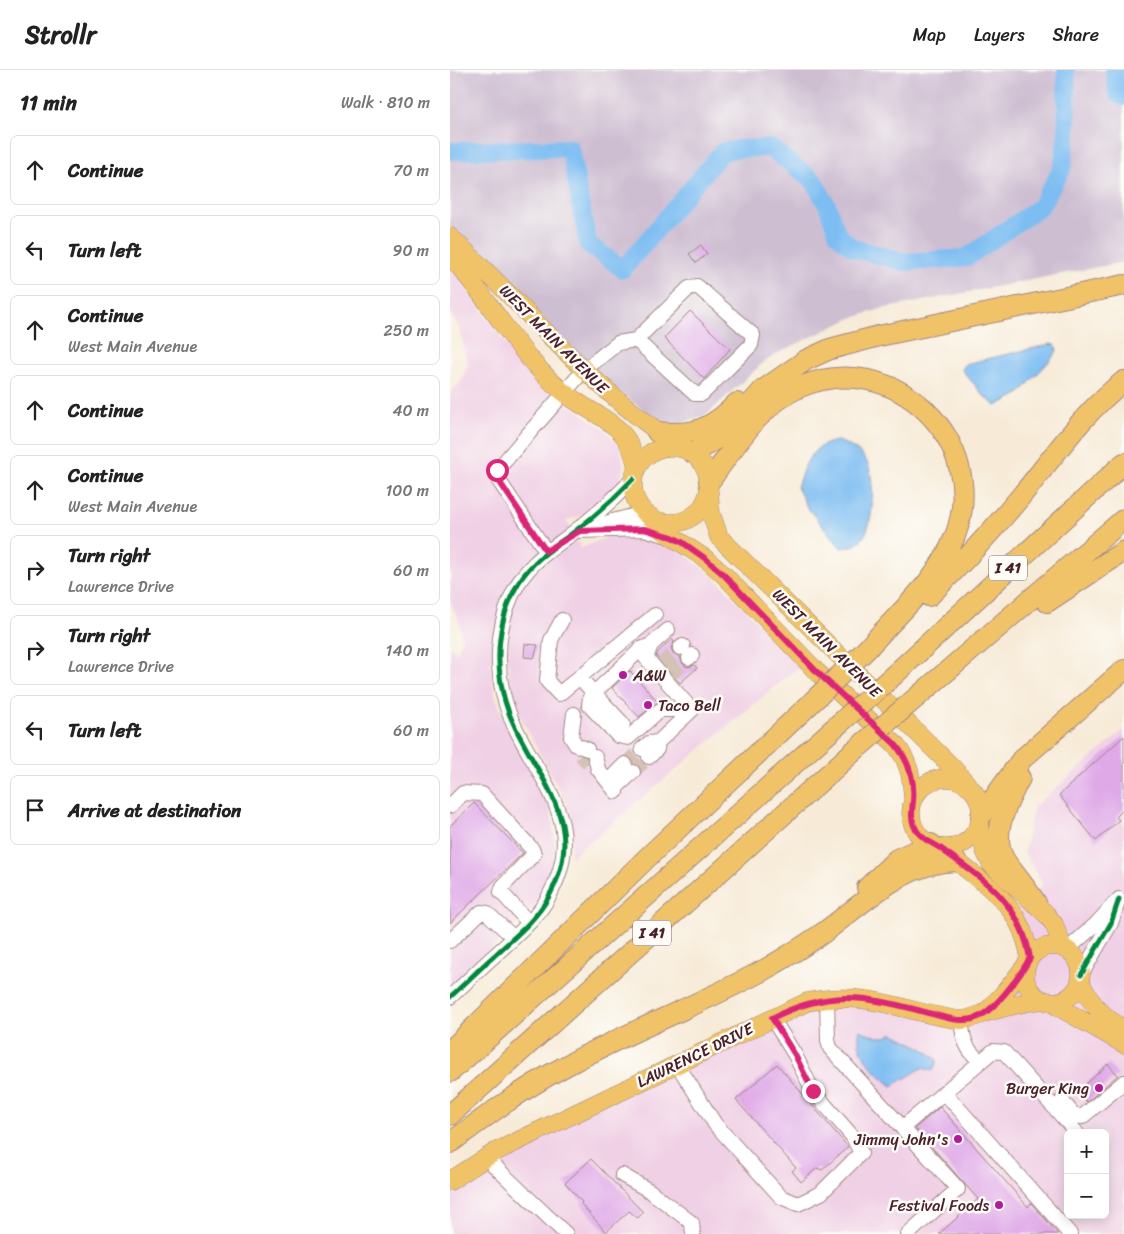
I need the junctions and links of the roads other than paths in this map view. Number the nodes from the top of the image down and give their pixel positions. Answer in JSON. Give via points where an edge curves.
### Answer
{"nodes":[{"id":1,"x":450,"y":237,"type":"edge"},
{"id":2,"x":450,"y":255,"type":"edge"},
{"id":3,"x":1124,"y":286,"type":"edge"},
{"id":4,"x":636,"y":340,"type":"junction"},
{"id":5,"x":584,"y":370,"type":"junction"},
{"id":6,"x":787,"y":372,"type":"junction"},
{"id":7,"x":1124,"y":381,"type":"edge"},
{"id":8,"x":565,"y":393,"type":"junction"},
{"id":9,"x":657,"y":432,"type":"junction"},
{"id":10,"x":691,"y":452,"type":"junction"},
{"id":11,"x":1124,"y":463,"type":"edge"},
{"id":12,"x":635,"y":474,"type":"junction"},
{"id":13,"x":709,"y":487,"type":"junction"},
{"id":14,"x":650,"y":516,"type":"junction"},
{"id":15,"x":1124,"y":519,"type":"edge"},
{"id":16,"x":576,"y":532,"type":"junction"},
{"id":17,"x":672,"y":537,"type":"junction"},
{"id":18,"x":546,"y":551,"type":"junction"},
{"id":19,"x":1124,"y":552,"type":"edge"},
{"id":20,"x":655,"y":615,"type":"dead end"},
{"id":21,"x":562,"y":620,"type":"dead end"},
{"id":22,"x":668,"y":630,"type":"dead end"},
{"id":23,"x":651,"y":645,"type":"junction"},
{"id":24,"x":868,"y":649,"type":"junction"},
{"id":25,"x":1124,"y":670,"type":"edge"},
{"id":26,"x":579,"y":677,"type":"junction"},
{"id":27,"x":594,"y":693,"type":"junction"},
{"id":28,"x":917,"y":697,"type":"junction"},
{"id":29,"x":674,"y":710,"type":"dead end"},
{"id":30,"x":574,"y":714,"type":"dead end"},
{"id":31,"x":623,"y":724,"type":"dead end"},
{"id":32,"x":1050,"y":736,"type":"junction"},
{"id":33,"x":645,"y":753,"type":"tunnel mouth"},
{"id":34,"x":621,"y":778,"type":"dead end"},
{"id":35,"x":967,"y":784,"type":"junction"},
{"id":36,"x":913,"y":801,"type":"junction"},
{"id":37,"x":450,"y":806,"type":"edge"},
{"id":38,"x":980,"y":820,"type":"junction"},
{"id":39,"x":934,"y":845,"type":"junction"},
{"id":40,"x":956,"y":861,"type":"junction"},
{"id":41,"x":1122,"y":895,"type":"edge"},
{"id":42,"x":1036,"y":903,"type":"junction"},
{"id":43,"x":529,"y":923,"type":"junction"},
{"id":44,"x":816,"y":936,"type":"junction"},
{"id":45,"x":514,"y":938,"type":"junction"},
{"id":46,"x":450,"y":941,"type":"edge"},
{"id":47,"x":1065,"y":949,"type":"junction"},
{"id":48,"x":1028,"y":961,"type":"junction"},
{"id":49,"x":1080,"y":978,"type":"junction"},
{"id":50,"x":450,"y":997,"type":"edge"},
{"id":51,"x":827,"y":998,"type":"junction"},
{"id":52,"x":1045,"y":1001,"type":"junction"},
{"id":53,"x":986,"y":1013,"type":"junction"},
{"id":54,"x":772,"y":1018,"type":"junction"},
{"id":55,"x":962,"y":1020,"type":"junction"},
{"id":56,"x":1124,"y":1029,"type":"edge"},
{"id":57,"x":1124,"y":1044,"type":"edge"},
{"id":58,"x":450,"y":1052,"type":"edge"},
{"id":59,"x":980,"y":1061,"type":"junction"},
{"id":60,"x":677,"y":1064,"type":"junction"},
{"id":61,"x":450,"y":1072,"type":"edge"},
{"id":62,"x":1124,"y":1082,"type":"edge"},
{"id":63,"x":1051,"y":1090,"type":"dead end"},
{"id":64,"x":944,"y":1092,"type":"junction"},
{"id":65,"x":450,"y":1115,"type":"edge"},
{"id":66,"x":902,"y":1128,"type":"junction"},
{"id":67,"x":1073,"y":1129,"type":"edge"},
{"id":68,"x":450,"y":1144,"type":"edge"},
{"id":69,"x":486,"y":1158,"type":"junction"},
{"id":70,"x":622,"y":1175,"type":"dead end"},
{"id":71,"x":450,"y":1181,"type":"edge"},
{"id":72,"x":566,"y":1234,"type":"edge"},
{"id":73,"x":694,"y":1234,"type":"edge"},
{"id":74,"x":908,"y":1234,"type":"edge"},
{"id":75,"x":1070,"y":1234,"type":"edge"}],
"edges":[{"from":1,"to":5,"type":"main road","name":"WEST MAIN AVENUE"},
{"from":2,"to":8,"type":"main road","name":"WEST MAIN AVENUE","via":[[517,346]]},
{"from":3,"to":6,"type":"highway","via":[[855,342],[830,349]]},
{"from":4,"to":4,"type":"street","via":[[695,394],[702,394],[751,345],[753,335],[697,286],[689,288]]},
{"from":4,"to":5,"type":"street","via":[[618,343]]},
{"from":5,"to":8,"type":"street"},
{"from":5,"to":9,"type":"main road","name":"WEST MAIN AVENUE"},
{"from":6,"to":9,"type":"highway","via":[[759,383],[707,428],[678,434]]},
{"from":6,"to":10,"type":"highway","via":[[763,390],[723,435]]},
{"from":7,"to":24,"type":"highway","via":[[1071,432],[1023,495],[957,569]]},
{"from":8,"to":12,"type":"main road","name":"WEST MAIN AVENUE","via":[[621,432],[633,449]]},
{"from":8,"to":18,"type":"street","via":[[497,470],[497,478]]},
{"from":9,"to":10,"type":"main road","name":"WEST MAIN AVENUE"},
{"from":10,"to":12,"type":"main road","via":[[677,447],[659,449],[644,458]]},
{"from":10,"to":13,"type":"main road","via":[[707,470]]},
{"from":11,"to":61,"type":"highway","number":"I 41","bridge":true,"via":[[894,675]]},
{"from":12,"to":14,"type":"main road","via":[[636,500]]},
{"from":12,"to":16,"type":"street","via":[[614,499]]},
{"from":13,"to":14,"type":"main road","via":[[705,503],[687,520],[669,522]]},
{"from":13,"to":24,"type":"highway","via":[[764,410],[792,391],[816,381],[863,379],[890,386],[930,413],[944,431],[960,467],[962,508],[956,535],[934,575]]},
{"from":13,"to":35,"type":"main road","name":"WEST MAIN AVENUE","via":[[712,519],[719,537]]},
{"from":14,"to":16,"type":"street","via":[[613,520]]},
{"from":14,"to":17,"type":"main road","name":"WEST MAIN AVENUE"},
{"from":15,"to":28,"type":"highway","number":"I 41"},
{"from":16,"to":17,"type":"street","via":[[644,529]]},
{"from":16,"to":18,"type":"street"},
{"from":17,"to":36,"type":"main road","name":"WEST MAIN AVENUE","via":[[724,575],[817,672],[895,744],[909,767]]},
{"from":18,"to":43,"type":"street","via":[[530,566],[513,594],[503,622],[499,651],[500,676],[509,714],[557,804],[563,830],[562,857],[554,886]]},
{"from":19,"to":28,"type":"highway","via":[[1050,600],[957,676]]},
{"from":20,"to":26,"type":"street"},
{"from":21,"to":26,"type":"street","via":[[552,640],[547,681],[559,694]]},
{"from":22,"to":23,"type":"street"},
{"from":23,"to":27,"type":"street","via":[[641,648]]},
{"from":23,"to":33,"type":"street","via":[[646,658],[662,672],[692,710],[658,742],[657,749]]},
{"from":24,"to":58,"type":"highway","bridge":true,"via":[[642,863]]},
{"from":25,"to":32,"type":"highway"},
{"from":26,"to":27,"type":"street"},
{"from":27,"to":29,"type":"street","via":[[589,705],[623,738],[628,738],[660,710]]},
{"from":27,"to":31,"type":"street"},
{"from":28,"to":65,"type":"highway","number":"I 41","bridge":true},
{"from":30,"to":34,"type":"street","via":[[571,737],[588,756]]},
{"from":32,"to":38,"type":"highway","via":[[1022,759]]},
{"from":32,"to":42,"type":"highway","via":[[1021,776],[1000,824],[999,839],[1007,864]]},
{"from":35,"to":36,"type":"main road","via":[[952,778],[936,779],[922,788]]},
{"from":35,"to":38,"type":"main road","via":[[980,804]]},
{"from":36,"to":39,"type":"main road","via":[[912,821],[916,830]]},
{"from":37,"to":43,"type":"street","via":[[463,793],[482,794],[532,849],[534,854],[501,892]]},
{"from":38,"to":39,"type":"main road","via":[[967,841],[948,848]]},
{"from":38,"to":42,"type":"main road","via":[[985,852],[991,864]]},
{"from":39,"to":40,"type":"main road"},
{"from":39,"to":44,"type":"highway","via":[[897,859]]},
{"from":40,"to":44,"type":"highway","via":[[929,865],[880,888]]},
{"from":40,"to":48,"type":"main road","via":[[992,888],[1013,912],[1026,937]]},
{"from":41,"to":47,"type":"street","via":[[1096,924]]},
{"from":41,"to":49,"type":"street"},
{"from":42,"to":47,"type":"main road","via":[[1054,924]]},
{"from":43,"to":45,"type":"street"},
{"from":44,"to":68,"type":"highway","via":[[790,956],[755,975],[560,1069],[496,1108]]},
{"from":45,"to":46,"type":"street","via":[[482,912]]},
{"from":45,"to":50,"type":"street"},
{"from":47,"to":48,"type":"main road","via":[[1044,947]]},
{"from":47,"to":49,"type":"main road","via":[[1079,963]]},
{"from":48,"to":52,"type":"main road","via":[[1025,976],[1028,988]]},
{"from":48,"to":53,"type":"main road"},
{"from":49,"to":52,"type":"main road","via":[[1074,992],[1065,999]]},
{"from":49,"to":56,"type":"main road","via":[[1098,1012]]},
{"from":51,"to":54,"type":"main road","name":"LAWRENCE DRIVE","via":[[807,1002]]},
{"from":51,"to":55,"type":"main road","name":"LAWRENCE DRIVE","via":[[870,999]]},
{"from":51,"to":66,"type":"street","via":[[830,1048]]},
{"from":52,"to":53,"type":"main road","name":"LAWRENCE DRIVE"},
{"from":52,"to":57,"type":"main road"},
{"from":53,"to":55,"type":"main road","name":"LAWRENCE DRIVE"},
{"from":54,"to":60,"type":"main road","name":"LAWRENCE DRIVE"},
{"from":54,"to":60,"type":"street","via":[[813,1091],[853,1136],[861,1153],[821,1193],[798,1204],[782,1197],[715,1124]]},
{"from":55,"to":59,"type":"street","via":[[965,1046]]},
{"from":59,"to":64,"type":"street"},
{"from":59,"to":67,"type":"street","via":[[993,1050],[1004,1052]]},
{"from":60,"to":69,"type":"main road","name":"LAWRENCE DRIVE"},
{"from":62,"to":63,"type":"street","via":[[1082,1117],[1073,1114]]},
{"from":64,"to":66,"type":"street"},
{"from":64,"to":75,"type":"street"},
{"from":66,"to":74,"type":"street","via":[[958,1190]]},
{"from":69,"to":71,"type":"main road","name":"LAWRENCE DRIVE"},
{"from":69,"to":72,"type":"street"},
{"from":70,"to":73,"type":"street","via":[[650,1191],[692,1223]]}]}
